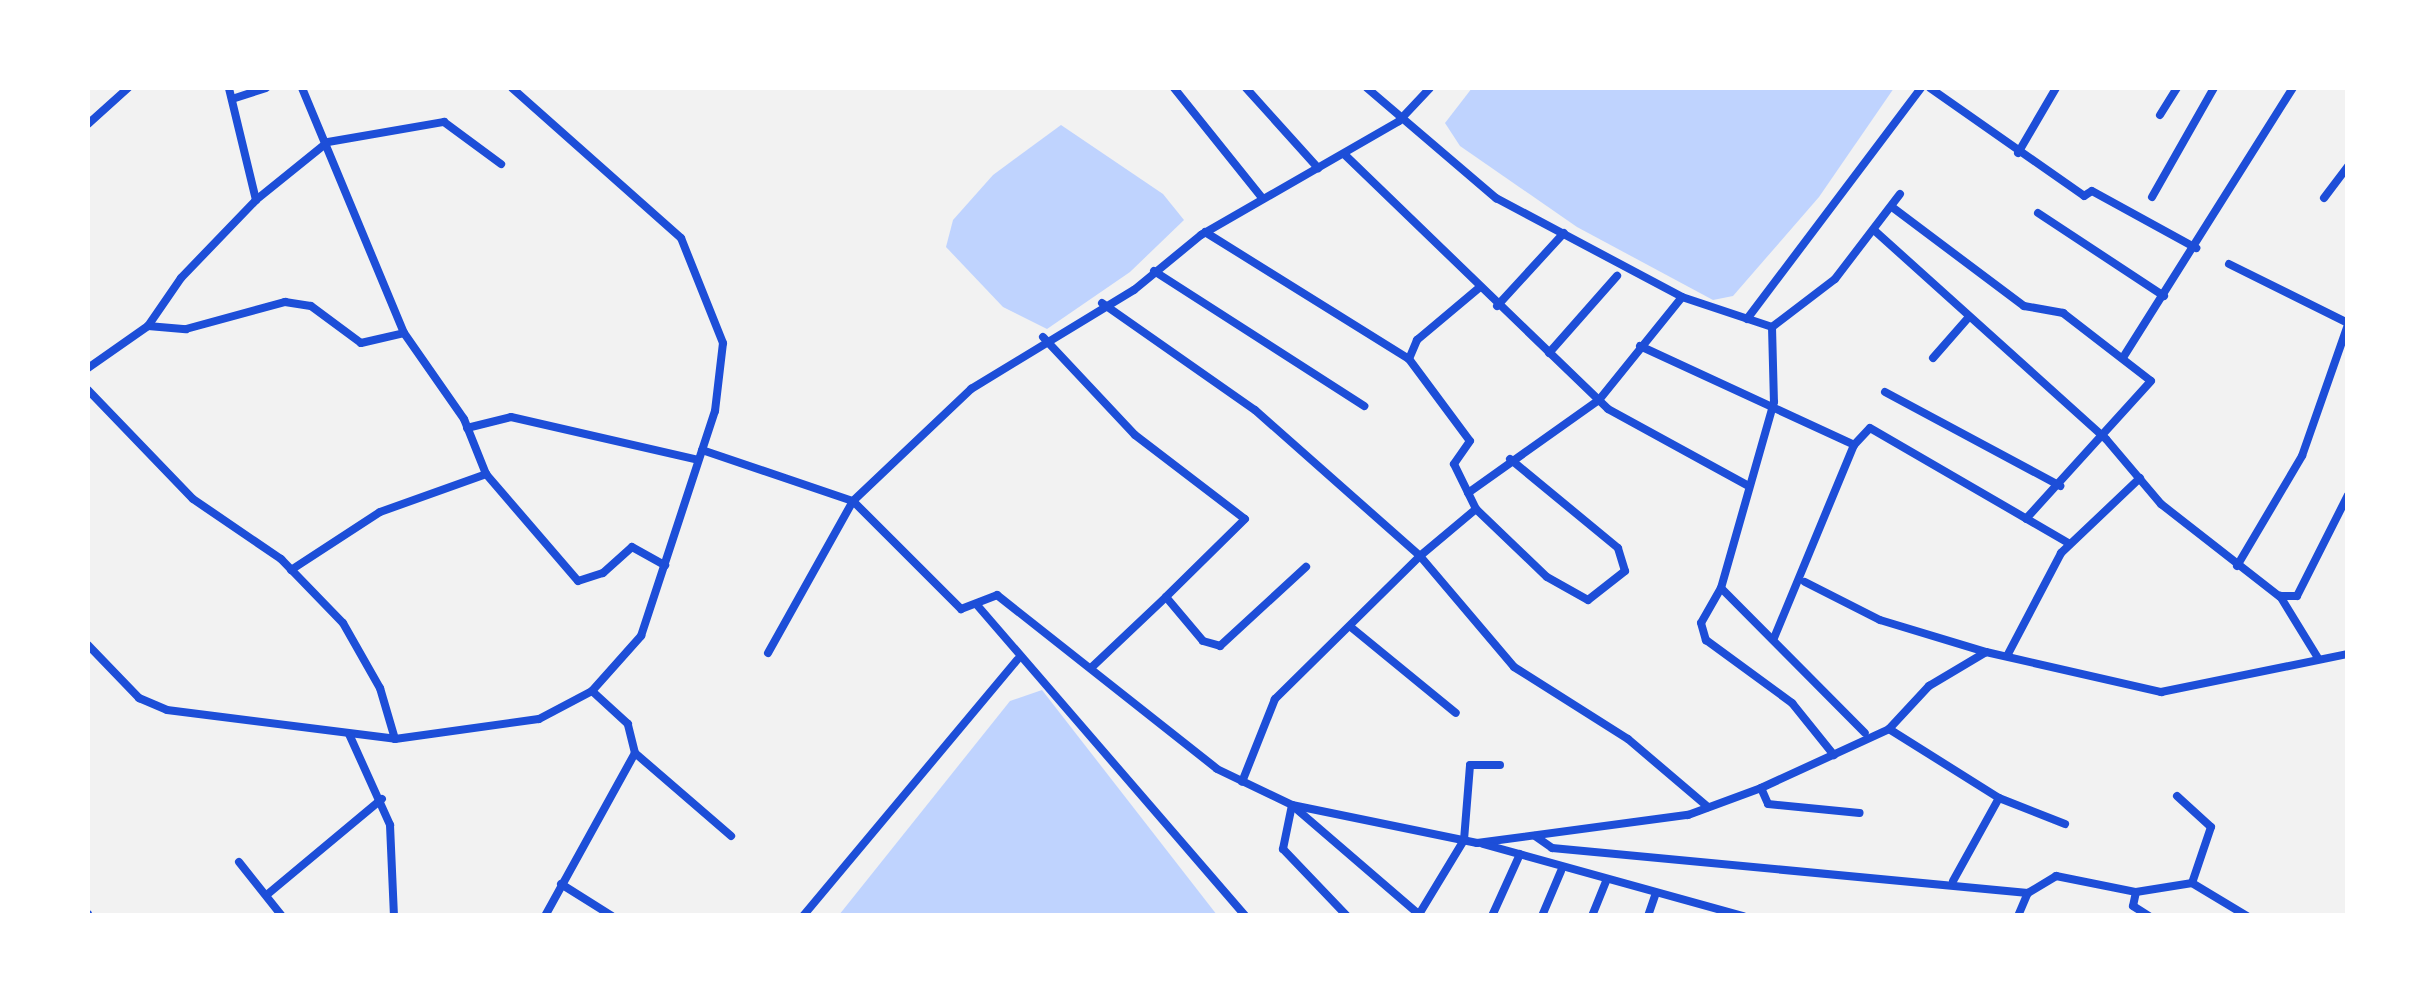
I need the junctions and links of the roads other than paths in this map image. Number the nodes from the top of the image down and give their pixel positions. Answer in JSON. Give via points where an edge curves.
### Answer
{"nodes":[{"id":1,"x":128,"y":88,"type":"edge"},
{"id":2,"x":230,"y":88,"type":"edge"},
{"id":3,"x":266,"y":88,"type":"edge"},
{"id":4,"x":302,"y":88,"type":"edge"},
{"id":5,"x":512,"y":88,"type":"edge"},
{"id":6,"x":1174,"y":88,"type":"edge"},
{"id":7,"x":1246,"y":88,"type":"edge"},
{"id":8,"x":1368,"y":88,"type":"edge"},
{"id":9,"x":1430,"y":88,"type":"edge"},
{"id":10,"x":1921,"y":88,"type":"edge"},
{"id":11,"x":1930,"y":88,"type":"edge"},
{"id":12,"x":1957,"y":88,"type":"edge"},
{"id":13,"x":2056,"y":88,"type":"edge"},
{"id":14,"x":2177,"y":88,"type":"edge"},
{"id":15,"x":2214,"y":88,"type":"edge"},
{"id":16,"x":2293,"y":88,"type":"edge"},
{"id":17,"x":232,"y":98,"type":"junction"},
{"id":18,"x":1950,"y":98,"type":"junction"},
{"id":19,"x":2160,"y":116,"type":"dead end"},
{"id":20,"x":1399,"y":122,"type":"junction"},
{"id":21,"x":88,"y":124,"type":"edge"},
{"id":22,"x":328,"y":142,"type":"junction"},
{"id":23,"x":2018,"y":153,"type":"junction"},
{"id":24,"x":1344,"y":154,"type":"junction"},
{"id":25,"x":501,"y":164,"type":"dead end"},
{"id":26,"x":1318,"y":168,"type":"junction"},
{"id":27,"x":2346,"y":170,"type":"edge"},
{"id":28,"x":1900,"y":194,"type":"dead end"},
{"id":29,"x":2152,"y":198,"type":"dead end"},
{"id":30,"x":2324,"y":198,"type":"dead end"},
{"id":31,"x":1263,"y":199,"type":"junction"},
{"id":32,"x":256,"y":200,"type":"junction"},
{"id":33,"x":1892,"y":208,"type":"junction"},
{"id":34,"x":2038,"y":213,"type":"dead end"},
{"id":35,"x":1875,"y":231,"type":"junction"},
{"id":36,"x":1205,"y":232,"type":"junction"},
{"id":37,"x":1564,"y":232,"type":"junction"},
{"id":38,"x":2196,"y":248,"type":"junction"},
{"id":39,"x":2228,"y":264,"type":"dead end"},
{"id":40,"x":1154,"y":271,"type":"junction"},
{"id":41,"x":1618,"y":276,"type":"dead end"},
{"id":42,"x":1479,"y":288,"type":"junction"},
{"id":43,"x":2164,"y":296,"type":"junction"},
{"id":44,"x":1682,"y":297,"type":"junction"},
{"id":45,"x":1102,"y":303,"type":"junction"},
{"id":46,"x":1498,"y":306,"type":"junction"},
{"id":47,"x":1968,"y":318,"type":"junction"},
{"id":48,"x":1747,"y":319,"type":"junction"},
{"id":49,"x":2348,"y":324,"type":"edge"},
{"id":50,"x":148,"y":326,"type":"junction"},
{"id":51,"x":1772,"y":327,"type":"junction"},
{"id":52,"x":404,"y":333,"type":"junction"},
{"id":53,"x":1043,"y":338,"type":"junction"},
{"id":54,"x":1640,"y":346,"type":"junction"},
{"id":55,"x":1549,"y":353,"type":"junction"},
{"id":56,"x":2124,"y":356,"type":"junction"},
{"id":57,"x":1933,"y":358,"type":"dead end"},
{"id":58,"x":1409,"y":359,"type":"junction"},
{"id":59,"x":88,"y":368,"type":"edge"},
{"id":60,"x":88,"y":390,"type":"edge"},
{"id":61,"x":1885,"y":392,"type":"dead end"},
{"id":62,"x":1599,"y":400,"type":"junction"},
{"id":63,"x":1774,"y":402,"type":"junction"},
{"id":64,"x":1364,"y":406,"type":"dead end"},
{"id":65,"x":468,"y":428,"type":"junction"},
{"id":66,"x":2106,"y":440,"type":"junction"},
{"id":67,"x":1854,"y":444,"type":"junction"},
{"id":68,"x":700,"y":455,"type":"junction"},
{"id":69,"x":1510,"y":459,"type":"junction"},
{"id":70,"x":486,"y":474,"type":"junction"},
{"id":71,"x":2140,"y":478,"type":"junction"},
{"id":72,"x":1747,"y":485,"type":"junction"},
{"id":73,"x":2060,"y":486,"type":"junction"},
{"id":74,"x":1468,"y":493,"type":"junction"},
{"id":75,"x":2348,"y":496,"type":"edge"},
{"id":76,"x":853,"y":501,"type":"junction"},
{"id":77,"x":1476,"y":509,"type":"junction"},
{"id":78,"x":2344,"y":516,"type":"edge"},
{"id":79,"x":2026,"y":519,"type":"junction"},
{"id":80,"x":2070,"y":544,"type":"junction"},
{"id":81,"x":1420,"y":556,"type":"junction"},
{"id":82,"x":665,"y":565,"type":"junction"},
{"id":83,"x":2237,"y":566,"type":"junction"},
{"id":84,"x":1306,"y":567,"type":"dead end"},
{"id":85,"x":291,"y":570,"type":"junction"},
{"id":86,"x":1804,"y":582,"type":"junction"},
{"id":87,"x":1721,"y":588,"type":"junction"},
{"id":88,"x":1166,"y":597,"type":"junction"},
{"id":89,"x":2280,"y":597,"type":"junction"},
{"id":90,"x":978,"y":605,"type":"junction"},
{"id":91,"x":1352,"y":628,"type":"junction"},
{"id":92,"x":1774,"y":638,"type":"junction"},
{"id":93,"x":88,"y":645,"type":"edge"},
{"id":94,"x":1986,"y":652,"type":"junction"},
{"id":95,"x":768,"y":653,"type":"dead end"},
{"id":96,"x":2348,"y":654,"type":"edge"},
{"id":97,"x":2007,"y":656,"type":"junction"},
{"id":98,"x":2318,"y":658,"type":"junction"},
{"id":99,"x":1017,"y":660,"type":"junction"},
{"id":100,"x":1092,"y":667,"type":"junction"},
{"id":101,"x":592,"y":691,"type":"junction"},
{"id":102,"x":1456,"y":712,"type":"dead end"},
{"id":103,"x":1888,"y":729,"type":"junction"},
{"id":104,"x":1864,"y":733,"type":"junction"},
{"id":105,"x":349,"y":734,"type":"junction"},
{"id":106,"x":394,"y":739,"type":"junction"},
{"id":107,"x":635,"y":753,"type":"junction"},
{"id":108,"x":1834,"y":755,"type":"junction"},
{"id":109,"x":1500,"y":765,"type":"dead end"},
{"id":110,"x":1242,"y":782,"type":"junction"},
{"id":111,"x":1761,"y":788,"type":"junction"},
{"id":112,"x":2177,"y":796,"type":"dead end"},
{"id":113,"x":1998,"y":798,"type":"junction"},
{"id":114,"x":382,"y":799,"type":"junction"},
{"id":115,"x":1292,"y":805,"type":"junction"},
{"id":116,"x":1708,"y":807,"type":"junction"},
{"id":117,"x":1860,"y":813,"type":"dead end"},
{"id":118,"x":2065,"y":824,"type":"dead end"},
{"id":119,"x":731,"y":836,"type":"dead end"},
{"id":120,"x":1535,"y":836,"type":"junction"},
{"id":121,"x":1464,"y":840,"type":"junction"},
{"id":122,"x":1477,"y":843,"type":"junction"},
{"id":123,"x":1520,"y":854,"type":"junction"},
{"id":124,"x":239,"y":862,"type":"dead end"},
{"id":125,"x":1561,"y":871,"type":"junction"},
{"id":126,"x":1952,"y":881,"type":"junction"},
{"id":127,"x":1606,"y":882,"type":"junction"},
{"id":128,"x":2192,"y":883,"type":"junction"},
{"id":129,"x":562,"y":884,"type":"junction"},
{"id":130,"x":2136,"y":892,"type":"junction"},
{"id":131,"x":269,"y":893,"type":"junction"},
{"id":132,"x":1656,"y":893,"type":"junction"},
{"id":133,"x":2028,"y":893,"type":"junction"},
{"id":134,"x":1420,"y":915,"type":"edge"},
{"id":135,"x":282,"y":916,"type":"edge"},
{"id":136,"x":394,"y":916,"type":"edge"},
{"id":137,"x":544,"y":916,"type":"edge"},
{"id":138,"x":612,"y":916,"type":"edge"},
{"id":139,"x":802,"y":916,"type":"edge"},
{"id":140,"x":1245,"y":916,"type":"edge"},
{"id":141,"x":1348,"y":916,"type":"edge"},
{"id":142,"x":1492,"y":916,"type":"edge"},
{"id":143,"x":1542,"y":916,"type":"edge"},
{"id":144,"x":1592,"y":916,"type":"edge"},
{"id":145,"x":1648,"y":916,"type":"edge"},
{"id":146,"x":1743,"y":916,"type":"edge"},
{"id":147,"x":2018,"y":916,"type":"edge"},
{"id":148,"x":2149,"y":916,"type":"edge"},
{"id":149,"x":2247,"y":916,"type":"edge"}],
"edges":[{"from":1,"to":21,"type":"street"},
{"from":2,"to":17,"type":"street"},
{"from":3,"to":17,"type":"street"},
{"from":4,"to":22,"type":"street"},
{"from":5,"to":68,"type":"street","via":[[662,215],[688,251],[723,343]]},
{"from":6,"to":31,"type":"street"},
{"from":7,"to":26,"type":"street"},
{"from":8,"to":20,"type":"street"},
{"from":9,"to":20,"type":"street"},
{"from":10,"to":48,"type":"street"},
{"from":11,"to":18,"type":"street"},
{"from":12,"to":18,"type":"street"},
{"from":13,"to":23,"type":"street"},
{"from":14,"to":19,"type":"street"},
{"from":15,"to":29,"type":"street"},
{"from":16,"to":38,"type":"street"},
{"from":17,"to":32,"type":"street"},
{"from":18,"to":23,"type":"street"},
{"from":20,"to":24,"type":"street"},
{"from":20,"to":37,"type":"street","via":[[1496,198]]},
{"from":22,"to":25,"type":"street","via":[[444,122]]},
{"from":22,"to":32,"type":"street"},
{"from":22,"to":52,"type":"street"},
{"from":23,"to":38,"type":"street","via":[[2084,196],[2092,191]]},
{"from":24,"to":26,"type":"street"},
{"from":24,"to":42,"type":"street"},
{"from":26,"to":31,"type":"street"},
{"from":27,"to":30,"type":"street"},
{"from":28,"to":33,"type":"street"},
{"from":31,"to":36,"type":"street"},
{"from":32,"to":50,"type":"street","via":[[180,278]]},
{"from":33,"to":35,"type":"street"},
{"from":33,"to":56,"type":"street","via":[[2024,306],[2063,313]]},
{"from":34,"to":43,"type":"street"},
{"from":35,"to":47,"type":"street"},
{"from":35,"to":51,"type":"street","via":[[1835,279]]},
{"from":36,"to":40,"type":"street"},
{"from":36,"to":58,"type":"street"},
{"from":37,"to":44,"type":"street"},
{"from":37,"to":46,"type":"street"},
{"from":38,"to":43,"type":"street"},
{"from":39,"to":49,"type":"street"},
{"from":40,"to":45,"type":"street"},
{"from":40,"to":64,"type":"street"},
{"from":41,"to":55,"type":"street"},
{"from":42,"to":46,"type":"street"},
{"from":42,"to":58,"type":"street","via":[[1417,340]]},
{"from":43,"to":56,"type":"street"},
{"from":44,"to":48,"type":"street"},
{"from":44,"to":54,"type":"street"},
{"from":45,"to":53,"type":"street","via":[[1068,331]]},
{"from":45,"to":81,"type":"street","via":[[1254,410]]},
{"from":46,"to":55,"type":"street"},
{"from":47,"to":57,"type":"street"},
{"from":47,"to":66,"type":"street"},
{"from":48,"to":51,"type":"street"},
{"from":49,"to":83,"type":"street","via":[[2302,456]]},
{"from":50,"to":52,"type":"street","via":[[186,329],[285,302],[311,306],[362,343]]},
{"from":50,"to":59,"type":"street"},
{"from":51,"to":63,"type":"street"},
{"from":52,"to":65,"type":"street"},
{"from":53,"to":76,"type":"street","via":[[971,389]]},
{"from":53,"to":88,"type":"street","via":[[1135,435],[1245,518]]},
{"from":54,"to":62,"type":"street"},
{"from":54,"to":63,"type":"street"},
{"from":55,"to":62,"type":"street"},
{"from":56,"to":66,"type":"street","via":[[2151,381]]},
{"from":58,"to":74,"type":"street","via":[[1470,441],[1454,464]]},
{"from":60,"to":85,"type":"street","via":[[193,499]]},
{"from":61,"to":73,"type":"street"},
{"from":62,"to":69,"type":"street"},
{"from":62,"to":72,"type":"street"},
{"from":63,"to":67,"type":"street"},
{"from":63,"to":72,"type":"street"},
{"from":65,"to":68,"type":"street","via":[[511,417]]},
{"from":65,"to":70,"type":"street"},
{"from":66,"to":71,"type":"street"},
{"from":66,"to":73,"type":"street"},
{"from":67,"to":79,"type":"street","via":[[1870,428]]},
{"from":67,"to":86,"type":"street"},
{"from":68,"to":76,"type":"street"},
{"from":68,"to":82,"type":"street"},
{"from":69,"to":74,"type":"street"},
{"from":69,"to":77,"type":"street","via":[[1618,548],[1625,572],[1588,600],[1547,576]]},
{"from":70,"to":82,"type":"street","via":[[578,580],[603,574],[632,546]]},
{"from":70,"to":85,"type":"street","via":[[380,512]]},
{"from":71,"to":80,"type":"street"},
{"from":71,"to":83,"type":"street"},
{"from":72,"to":87,"type":"street"},
{"from":73,"to":79,"type":"street"},
{"from":74,"to":77,"type":"street"},
{"from":75,"to":78,"type":"street"},
{"from":76,"to":90,"type":"street","via":[[961,608]]},
{"from":76,"to":95,"type":"street"},
{"from":77,"to":81,"type":"street"},
{"from":78,"to":89,"type":"street","via":[[2297,596]]},
{"from":79,"to":80,"type":"street"},
{"from":80,"to":97,"type":"street"},
{"from":81,"to":91,"type":"street"},
{"from":81,"to":116,"type":"street","via":[[1514,667],[1628,738]]},
{"from":82,"to":101,"type":"street","via":[[640,636]]},
{"from":83,"to":89,"type":"street"},
{"from":84,"to":88,"type":"street","via":[[1220,646],[1203,641]]},
{"from":85,"to":106,"type":"street","via":[[343,623],[380,688]]},
{"from":86,"to":92,"type":"street"},
{"from":86,"to":94,"type":"street","via":[[1880,620]]},
{"from":87,"to":92,"type":"street"},
{"from":87,"to":108,"type":"street","via":[[1701,624],[1706,640],[1792,703]]},
{"from":88,"to":100,"type":"street"},
{"from":89,"to":98,"type":"street"},
{"from":90,"to":99,"type":"street"},
{"from":90,"to":100,"type":"street","via":[[997,596]]},
{"from":91,"to":102,"type":"street"},
{"from":91,"to":110,"type":"street","via":[[1275,699]]},
{"from":92,"to":104,"type":"street"},
{"from":93,"to":105,"type":"street","via":[[139,698],[167,710]]},
{"from":94,"to":97,"type":"street"},
{"from":94,"to":103,"type":"street","via":[[1929,686]]},
{"from":96,"to":98,"type":"street"},
{"from":97,"to":98,"type":"street","via":[[2162,692]]},
{"from":99,"to":139,"type":"street"},
{"from":99,"to":140,"type":"street"},
{"from":100,"to":110,"type":"street","via":[[1163,734]]},
{"from":101,"to":106,"type":"street","via":[[538,719]]},
{"from":101,"to":107,"type":"street","via":[[628,724]]},
{"from":103,"to":104,"type":"street"},
{"from":103,"to":113,"type":"street"},
{"from":104,"to":108,"type":"street"},
{"from":105,"to":106,"type":"street"},
{"from":105,"to":114,"type":"street"},
{"from":107,"to":119,"type":"street"},
{"from":107,"to":129,"type":"street"},
{"from":108,"to":111,"type":"street"},
{"from":109,"to":121,"type":"street","via":[[1475,762],[1466,774]]},
{"from":110,"to":115,"type":"street"},
{"from":111,"to":116,"type":"street"},
{"from":111,"to":117,"type":"street","via":[[1768,804]]},
{"from":112,"to":128,"type":"street","via":[[2212,827]]},
{"from":113,"to":118,"type":"street"},
{"from":113,"to":126,"type":"street"},
{"from":114,"to":131,"type":"street"},
{"from":114,"to":136,"type":"street"},
{"from":115,"to":121,"type":"street"},
{"from":115,"to":134,"type":"street"},
{"from":115,"to":141,"type":"street","via":[[1282,849]]},
{"from":116,"to":120,"type":"street"},
{"from":120,"to":122,"type":"street"},
{"from":120,"to":126,"type":"street","via":[[1552,848]]},
{"from":121,"to":122,"type":"street"},
{"from":121,"to":134,"type":"street"},
{"from":122,"to":123,"type":"street"},
{"from":123,"to":125,"type":"street"},
{"from":123,"to":142,"type":"street"},
{"from":124,"to":131,"type":"street"},
{"from":125,"to":127,"type":"street"},
{"from":125,"to":143,"type":"street"},
{"from":126,"to":133,"type":"street"},
{"from":127,"to":132,"type":"street"},
{"from":127,"to":144,"type":"street"},
{"from":128,"to":130,"type":"street"},
{"from":128,"to":149,"type":"street"},
{"from":129,"to":137,"type":"street"},
{"from":129,"to":138,"type":"street"},
{"from":130,"to":133,"type":"street","via":[[2056,876]]},
{"from":130,"to":148,"type":"street","via":[[2133,906]]},
{"from":131,"to":135,"type":"street"},
{"from":132,"to":145,"type":"street"},
{"from":132,"to":146,"type":"street"},
{"from":133,"to":147,"type":"street"}]}
